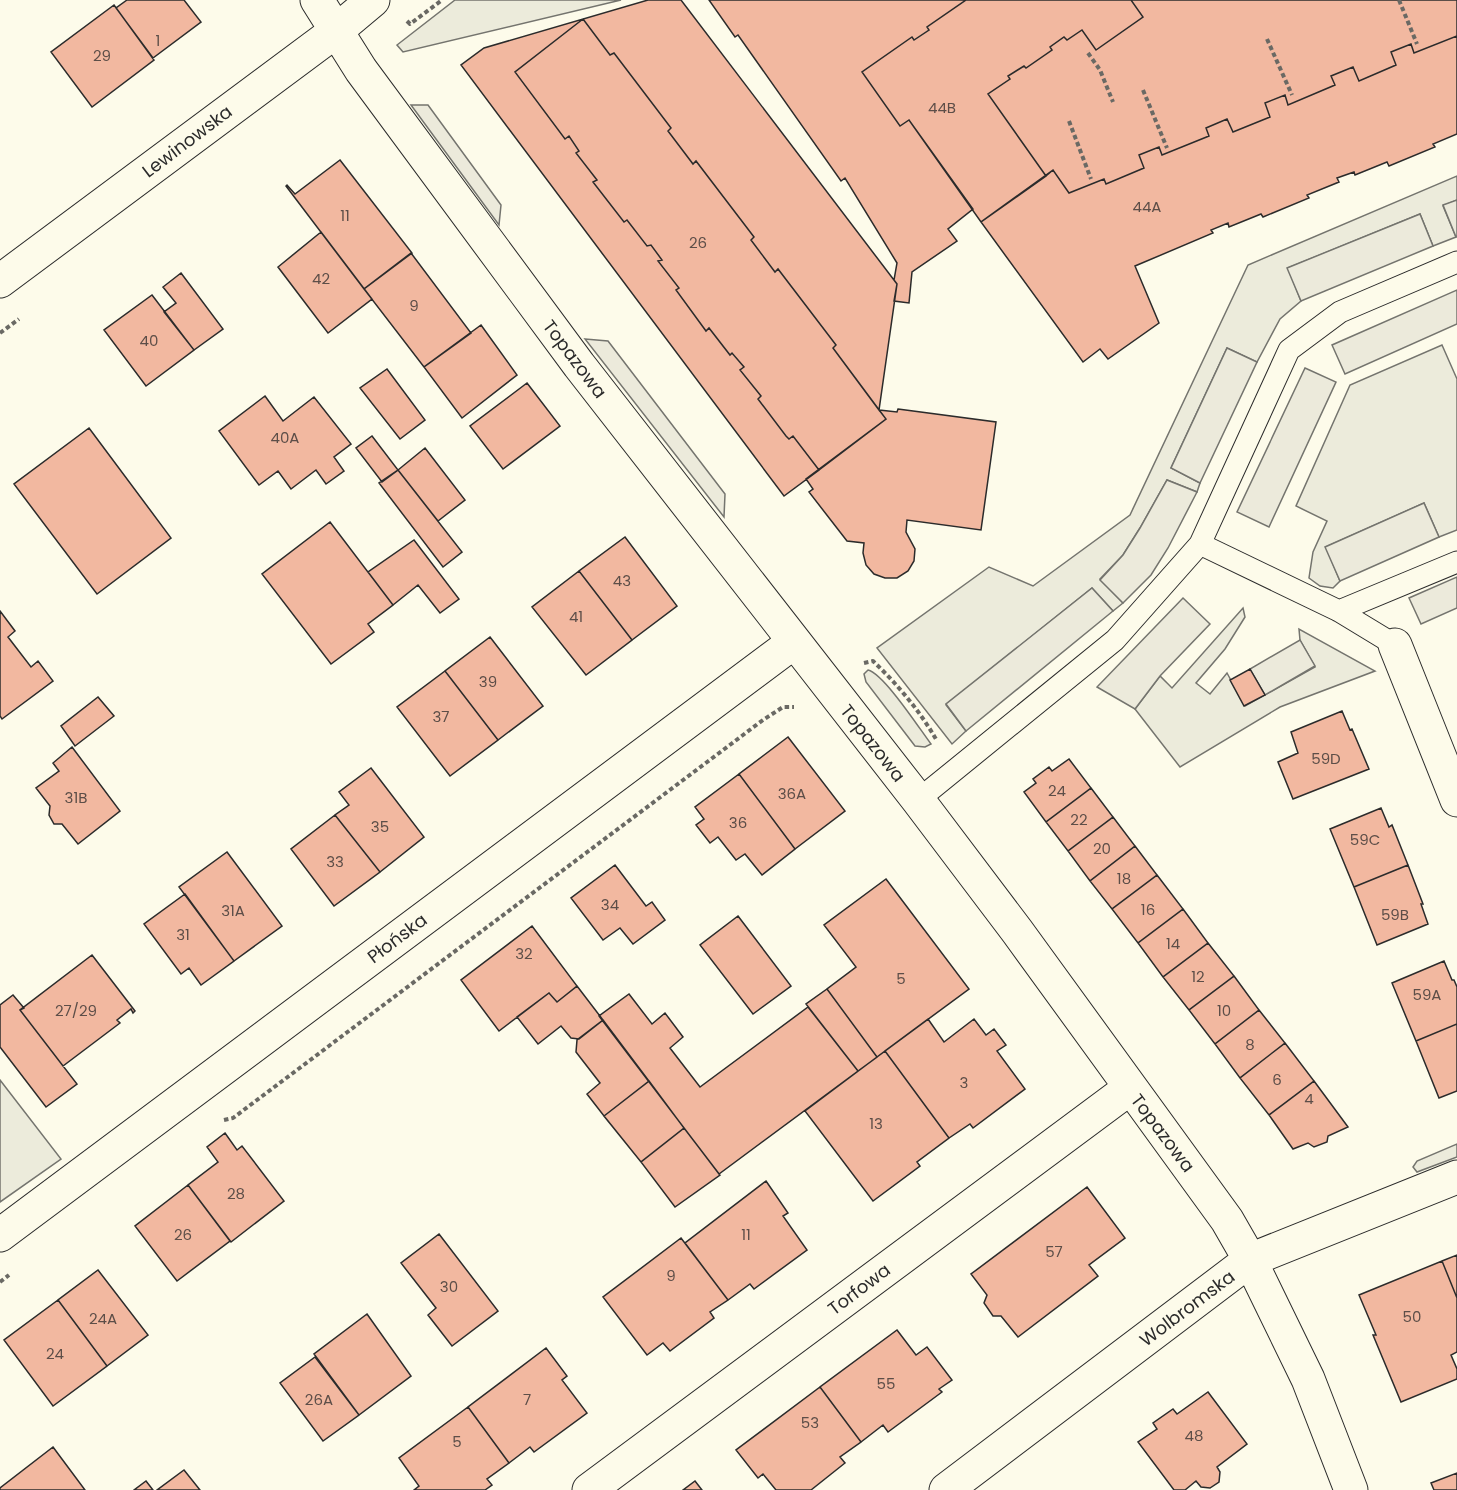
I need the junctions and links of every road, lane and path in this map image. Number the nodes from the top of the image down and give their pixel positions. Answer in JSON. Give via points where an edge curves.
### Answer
{"nodes":[{"id":1,"x":317,"y":0,"type":"edge"},
{"id":2,"x":373,"y":0,"type":"edge"},
{"id":3,"x":442,"y":0,"type":"edge"},
{"id":4,"x":1400,"y":0,"type":"edge"},
{"id":5,"x":405,"y":18,"type":"dead end"},
{"id":6,"x":336,"y":31,"type":"junction"},
{"id":7,"x":1267,"y":39,"type":"dead end"},
{"id":8,"x":1417,"y":44,"type":"dead end"},
{"id":9,"x":1088,"y":53,"type":"dead end"},
{"id":10,"x":1143,"y":90,"type":"dead end"},
{"id":11,"x":1292,"y":96,"type":"dead end"},
{"id":12,"x":1113,"y":102,"type":"dead end"},
{"id":13,"x":1069,"y":121,"type":"dead end"},
{"id":14,"x":1167,"y":148,"type":"dead end"},
{"id":15,"x":1091,"y":179,"type":"dead end"},
{"id":16,"x":1457,"y":262,"type":"edge"},
{"id":17,"x":0,"y":281,"type":"edge"},
{"id":18,"x":1200,"y":544,"type":"junction"},
{"id":19,"x":1457,"y":562,"type":"edge"},
{"id":20,"x":1339,"y":611,"type":"junction"},
{"id":21,"x":794,"y":642,"type":"junction"},
{"id":22,"x":1395,"y":645,"type":"joint"},
{"id":23,"x":859,"y":670,"type":"dead end"},
{"id":24,"x":934,"y":749,"type":"dead end"},
{"id":25,"x":918,"y":800,"type":"junction"},
{"id":26,"x":1457,"y":800,"type":"edge"},
{"id":27,"x":1130,"y":1088,"type":"junction"},
{"id":28,"x":1457,"y":1177,"type":"edge"},
{"id":29,"x":0,"y":1235,"type":"edge"},
{"id":30,"x":1250,"y":1260,"type":"junction"},
{"id":31,"x":589,"y":1490,"type":"edge"},
{"id":32,"x":946,"y":1490,"type":"edge"},
{"id":33,"x":1351,"y":1490,"type":"edge"}],
"edges":[{"from":1,"to":6,"type":"street","name":"Topazowa"},
{"from":2,"to":6,"type":"street","name":"Lewinowska"},
{"from":3,"to":5,"type":"path","via":[[410,24]]},
{"from":4,"to":8,"type":"path"},
{"from":6,"to":17,"type":"street","name":"Lewinowska"},
{"from":6,"to":21,"type":"street","name":"Topazowa","via":[[579,365]]},
{"from":7,"to":11,"type":"path"},
{"from":9,"to":12,"type":"path"},
{"from":10,"to":14,"type":"path"},
{"from":13,"to":15,"type":"path"},
{"from":16,"to":18,"type":"lane","via":[[1340,312],[1289,350]]},
{"from":18,"to":20,"type":"lane"},
{"from":18,"to":25,"type":"lane","via":[[1115,640]]},
{"from":19,"to":20,"type":"lane"},
{"from":20,"to":22,"type":"lane"},
{"from":21,"to":25,"type":"street","name":"Topazowa"},
{"from":21,"to":29,"type":"street","name":"Płońska"},
{"from":22,"to":26,"type":"street"},
{"from":23,"to":24,"type":"path","via":[[861,664],[873,661],[889,677],[930,728],[939,745]]},
{"from":25,"to":27,"type":"street","name":"Topazowa"},
{"from":27,"to":30,"type":"street","name":"Topazowa","via":[[1227,1220]]},
{"from":27,"to":31,"type":"street","name":"Torfowa"},
{"from":28,"to":30,"type":"street","name":"Wolbromska"},
{"from":30,"to":32,"type":"street","name":"Wolbromska"},
{"from":30,"to":33,"type":"street","name":"Topazowa","via":[[1308,1379]]}]}
